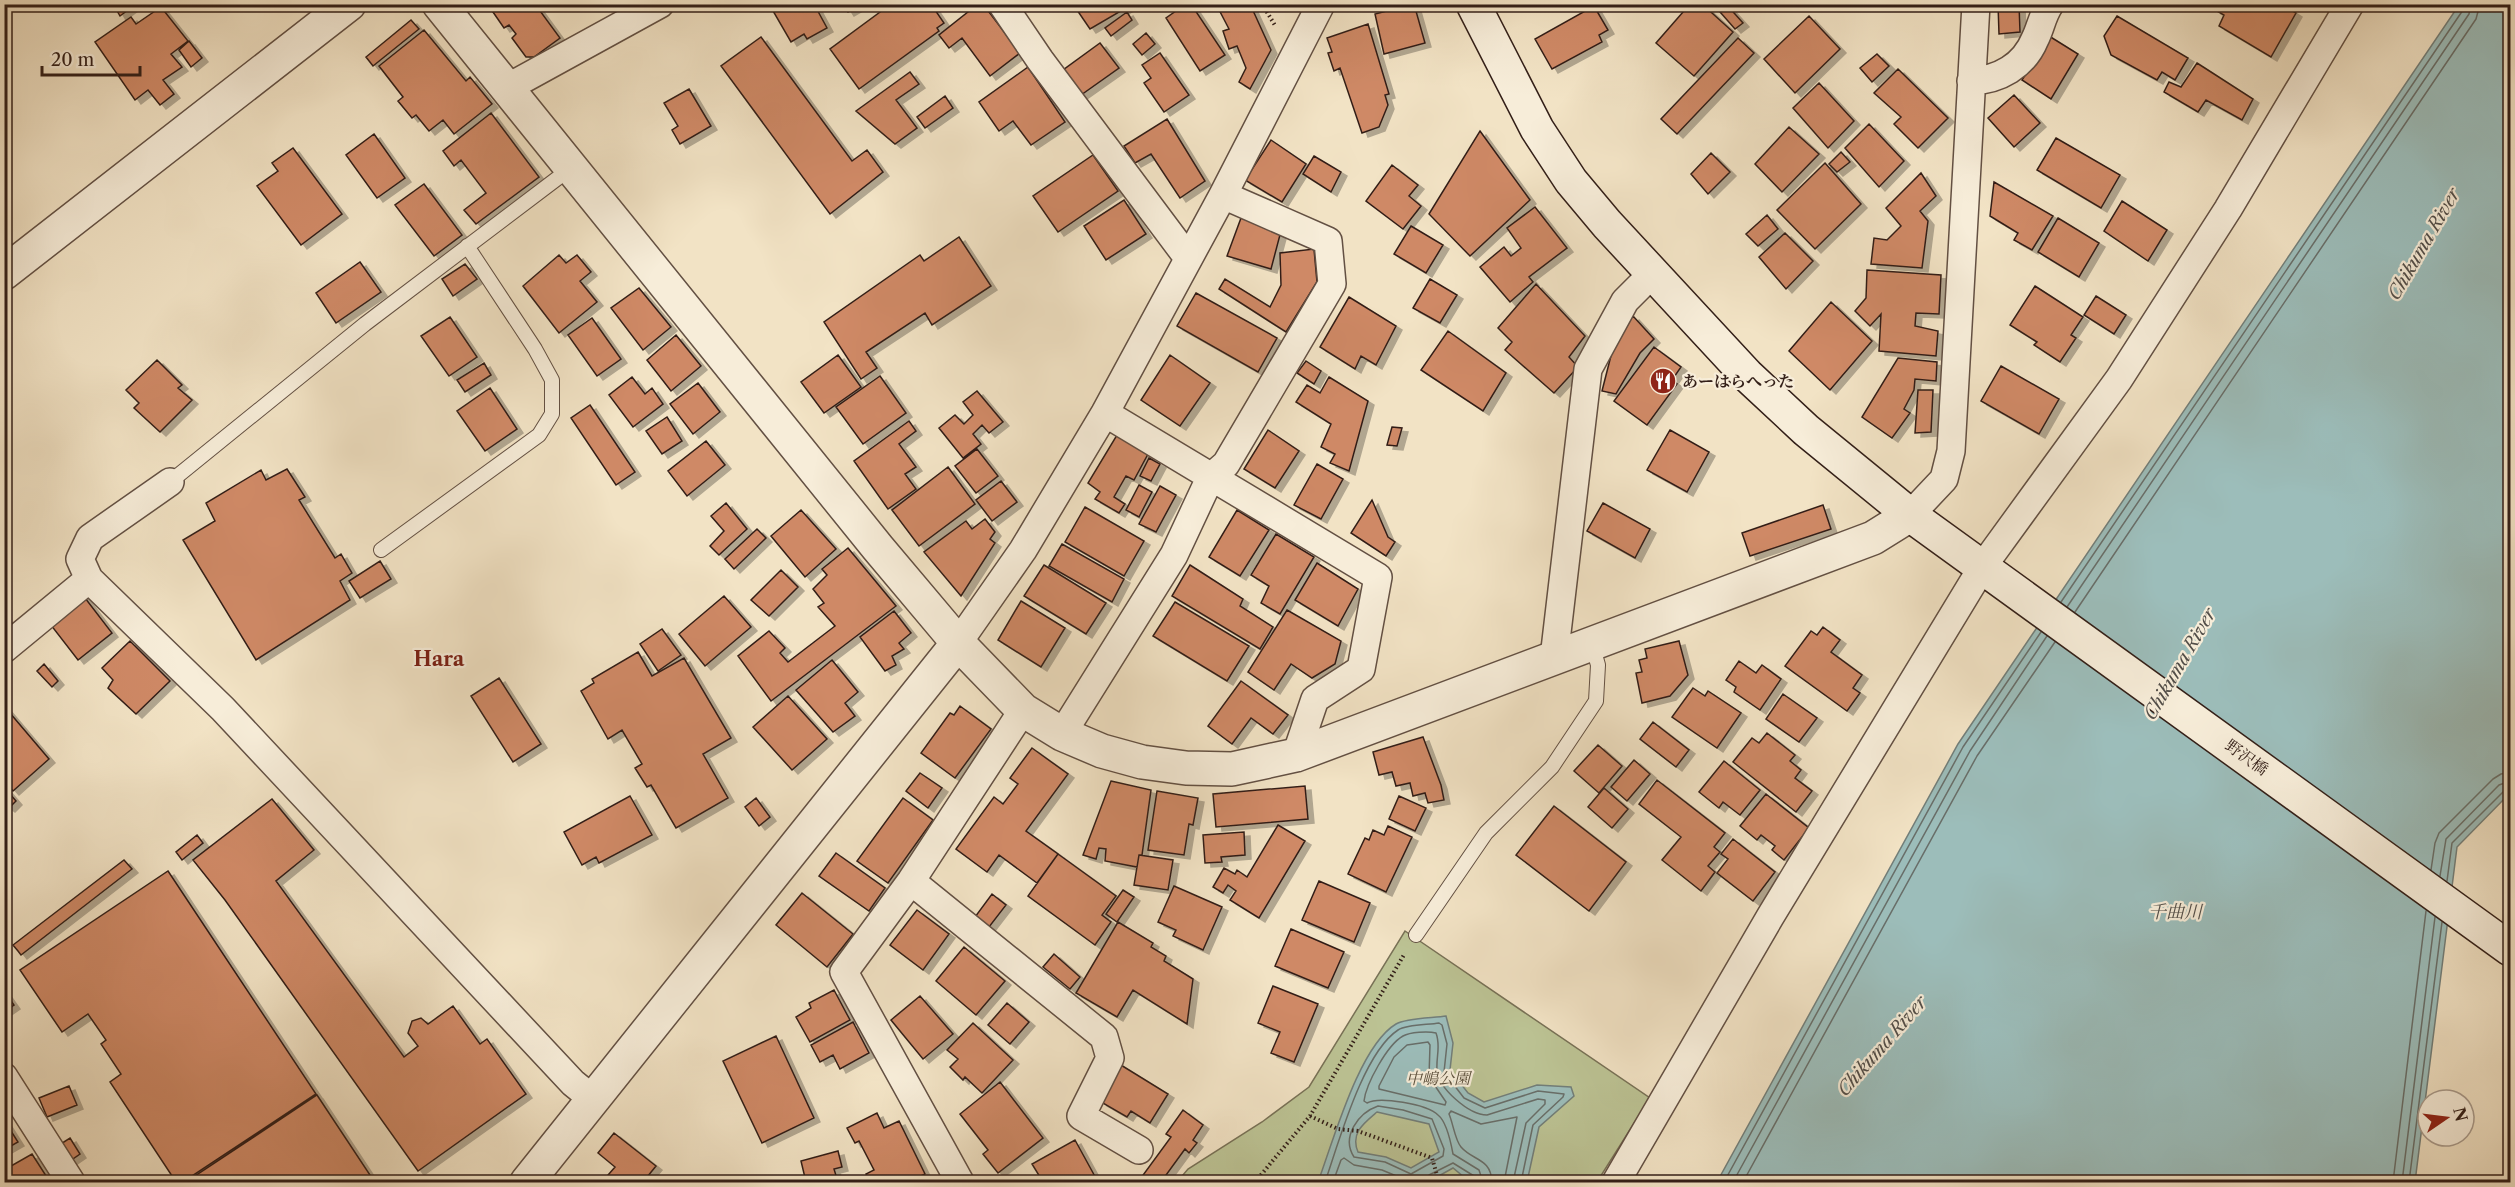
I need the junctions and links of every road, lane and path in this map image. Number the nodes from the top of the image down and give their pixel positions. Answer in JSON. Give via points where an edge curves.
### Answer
{"nodes":[{"id":1,"x":349,"y":4,"type":"edge"},
{"id":2,"x":439,"y":4,"type":"edge"},
{"id":3,"x":660,"y":4,"type":"edge"},
{"id":4,"x":1002,"y":4,"type":"edge"},
{"id":5,"x":1321,"y":4,"type":"edge"},
{"id":6,"x":1473,"y":4,"type":"edge"},
{"id":7,"x":1976,"y":4,"type":"edge"},
{"id":8,"x":2050,"y":4,"type":"edge"},
{"id":9,"x":2350,"y":4,"type":"edge"},
{"id":10,"x":1971,"y":81,"type":"junction"},
{"id":11,"x":507,"y":88,"type":"junction"},
{"id":12,"x":571,"y":168,"type":"junction"},
{"id":13,"x":1222,"y":195,"type":"junction"},
{"id":14,"x":467,"y":246,"type":"junction"},
{"id":15,"x":1188,"y":258,"type":"junction"},
{"id":16,"x":4,"y":273,"type":"edge"},
{"id":17,"x":1652,"y":274,"type":"junction"},
{"id":18,"x":1105,"y":413,"type":"junction"},
{"id":19,"x":1210,"y":478,"type":"junction"},
{"id":20,"x":170,"y":482,"type":"joint"},
{"id":21,"x":1910,"y":515,"type":"junction"},
{"id":22,"x":381,"y":550,"type":"dead end"},
{"id":23,"x":1983,"y":566,"type":"junction"},
{"id":24,"x":89,"y":579,"type":"junction"},
{"id":25,"x":958,"y":643,"type":"junction"},
{"id":26,"x":1592,"y":644,"type":"junction"},
{"id":27,"x":4,"y":649,"type":"edge"},
{"id":28,"x":1554,"y":658,"type":"junction"},
{"id":29,"x":1023,"y":710,"type":"junction"},
{"id":30,"x":1062,"y":734,"type":"junction"},
{"id":31,"x":1296,"y":754,"type":"junction"},
{"id":32,"x":911,"y":881,"type":"junction"},
{"id":33,"x":1416,"y":934,"type":"joint"},
{"id":34,"x":2511,"y":949,"type":"edge"},
{"id":35,"x":4,"y":1077,"type":"edge"},
{"id":36,"x":594,"y":1100,"type":"junction"},
{"id":37,"x":1310,"y":1116,"type":"junction"},
{"id":38,"x":1139,"y":1150,"type":"dead end"},
{"id":39,"x":1438,"y":1181,"type":"edge"},
{"id":40,"x":71,"y":1182,"type":"edge"},
{"id":41,"x":526,"y":1182,"type":"edge"},
{"id":42,"x":960,"y":1182,"type":"edge"},
{"id":43,"x":1255,"y":1182,"type":"edge"},
{"id":44,"x":1616,"y":1182,"type":"edge"}],
"edges":[{"from":1,"to":16,"type":"street"},
{"from":2,"to":11,"type":"street"},
{"from":3,"to":11,"type":"street"},
{"from":4,"to":15,"type":"street"},
{"from":5,"to":13,"type":"street"},
{"from":6,"to":17,"type":"street","name":"野沢橋","via":[[1537,129],[1571,181]]},
{"from":7,"to":10,"type":"street"},
{"from":8,"to":10,"type":"street","via":[[2041,17],[2035,40],[2016,67],[1989,80]]},
{"from":9,"to":23,"type":"street","via":[[2228,209],[2119,379]]},
{"from":10,"to":21,"type":"street","via":[[1951,452],[1944,479]]},
{"from":11,"to":12,"type":"street"},
{"from":12,"to":14,"type":"lane"},
{"from":12,"to":25,"type":"street"},
{"from":13,"to":15,"type":"street"},
{"from":13,"to":19,"type":"street","via":[[1328,241],[1332,284],[1226,464]]},
{"from":14,"to":20,"type":"lane"},
{"from":14,"to":22,"type":"lane","via":[[552,380],[552,414],[539,435]]},
{"from":15,"to":18,"type":"street"},
{"from":17,"to":21,"type":"street","name":"野沢橋","via":[[1747,375],[1806,430]]},
{"from":17,"to":28,"type":"street","via":[[1625,301],[1588,369]]},
{"from":18,"to":19,"type":"street"},
{"from":18,"to":25,"type":"street","via":[[1023,550]]},
{"from":19,"to":30,"type":"street","via":[[1174,555]]},
{"from":19,"to":31,"type":"street","via":[[1378,577],[1361,669],[1315,699]]},
{"from":20,"to":24,"type":"street","via":[[90,537],[80,559]]},
{"from":21,"to":23,"type":"street","name":"野沢橋"},
{"from":21,"to":26,"type":"street","via":[[1873,538]]},
{"from":23,"to":34,"type":"street","name":"野沢橋"},
{"from":23,"to":44,"type":"street","via":[[1770,917]]},
{"from":24,"to":27,"type":"street"},
{"from":24,"to":36,"type":"street","via":[[223,709],[573,1083]]},
{"from":25,"to":29,"type":"street"},
{"from":25,"to":36,"type":"street"},
{"from":26,"to":28,"type":"street"},
{"from":26,"to":33,"type":"lane","via":[[1598,665],[1596,701],[1552,767],[1486,833]]},
{"from":28,"to":31,"type":"street"},
{"from":29,"to":30,"type":"street"},
{"from":29,"to":32,"type":"street"},
{"from":30,"to":31,"type":"street","via":[[1142,762],[1186,768],[1232,769]]},
{"from":32,"to":38,"type":"street","via":[[1104,1037],[1110,1058],[1081,1116]]},
{"from":32,"to":42,"type":"street","via":[[844,972]]},
{"from":33,"to":37,"type":"path"},
{"from":35,"to":40,"type":"street"},
{"from":36,"to":41,"type":"street"},
{"from":37,"to":39,"type":"path","via":[[1338,1129],[1358,1131],[1432,1158]]},
{"from":37,"to":43,"type":"path"}]}
